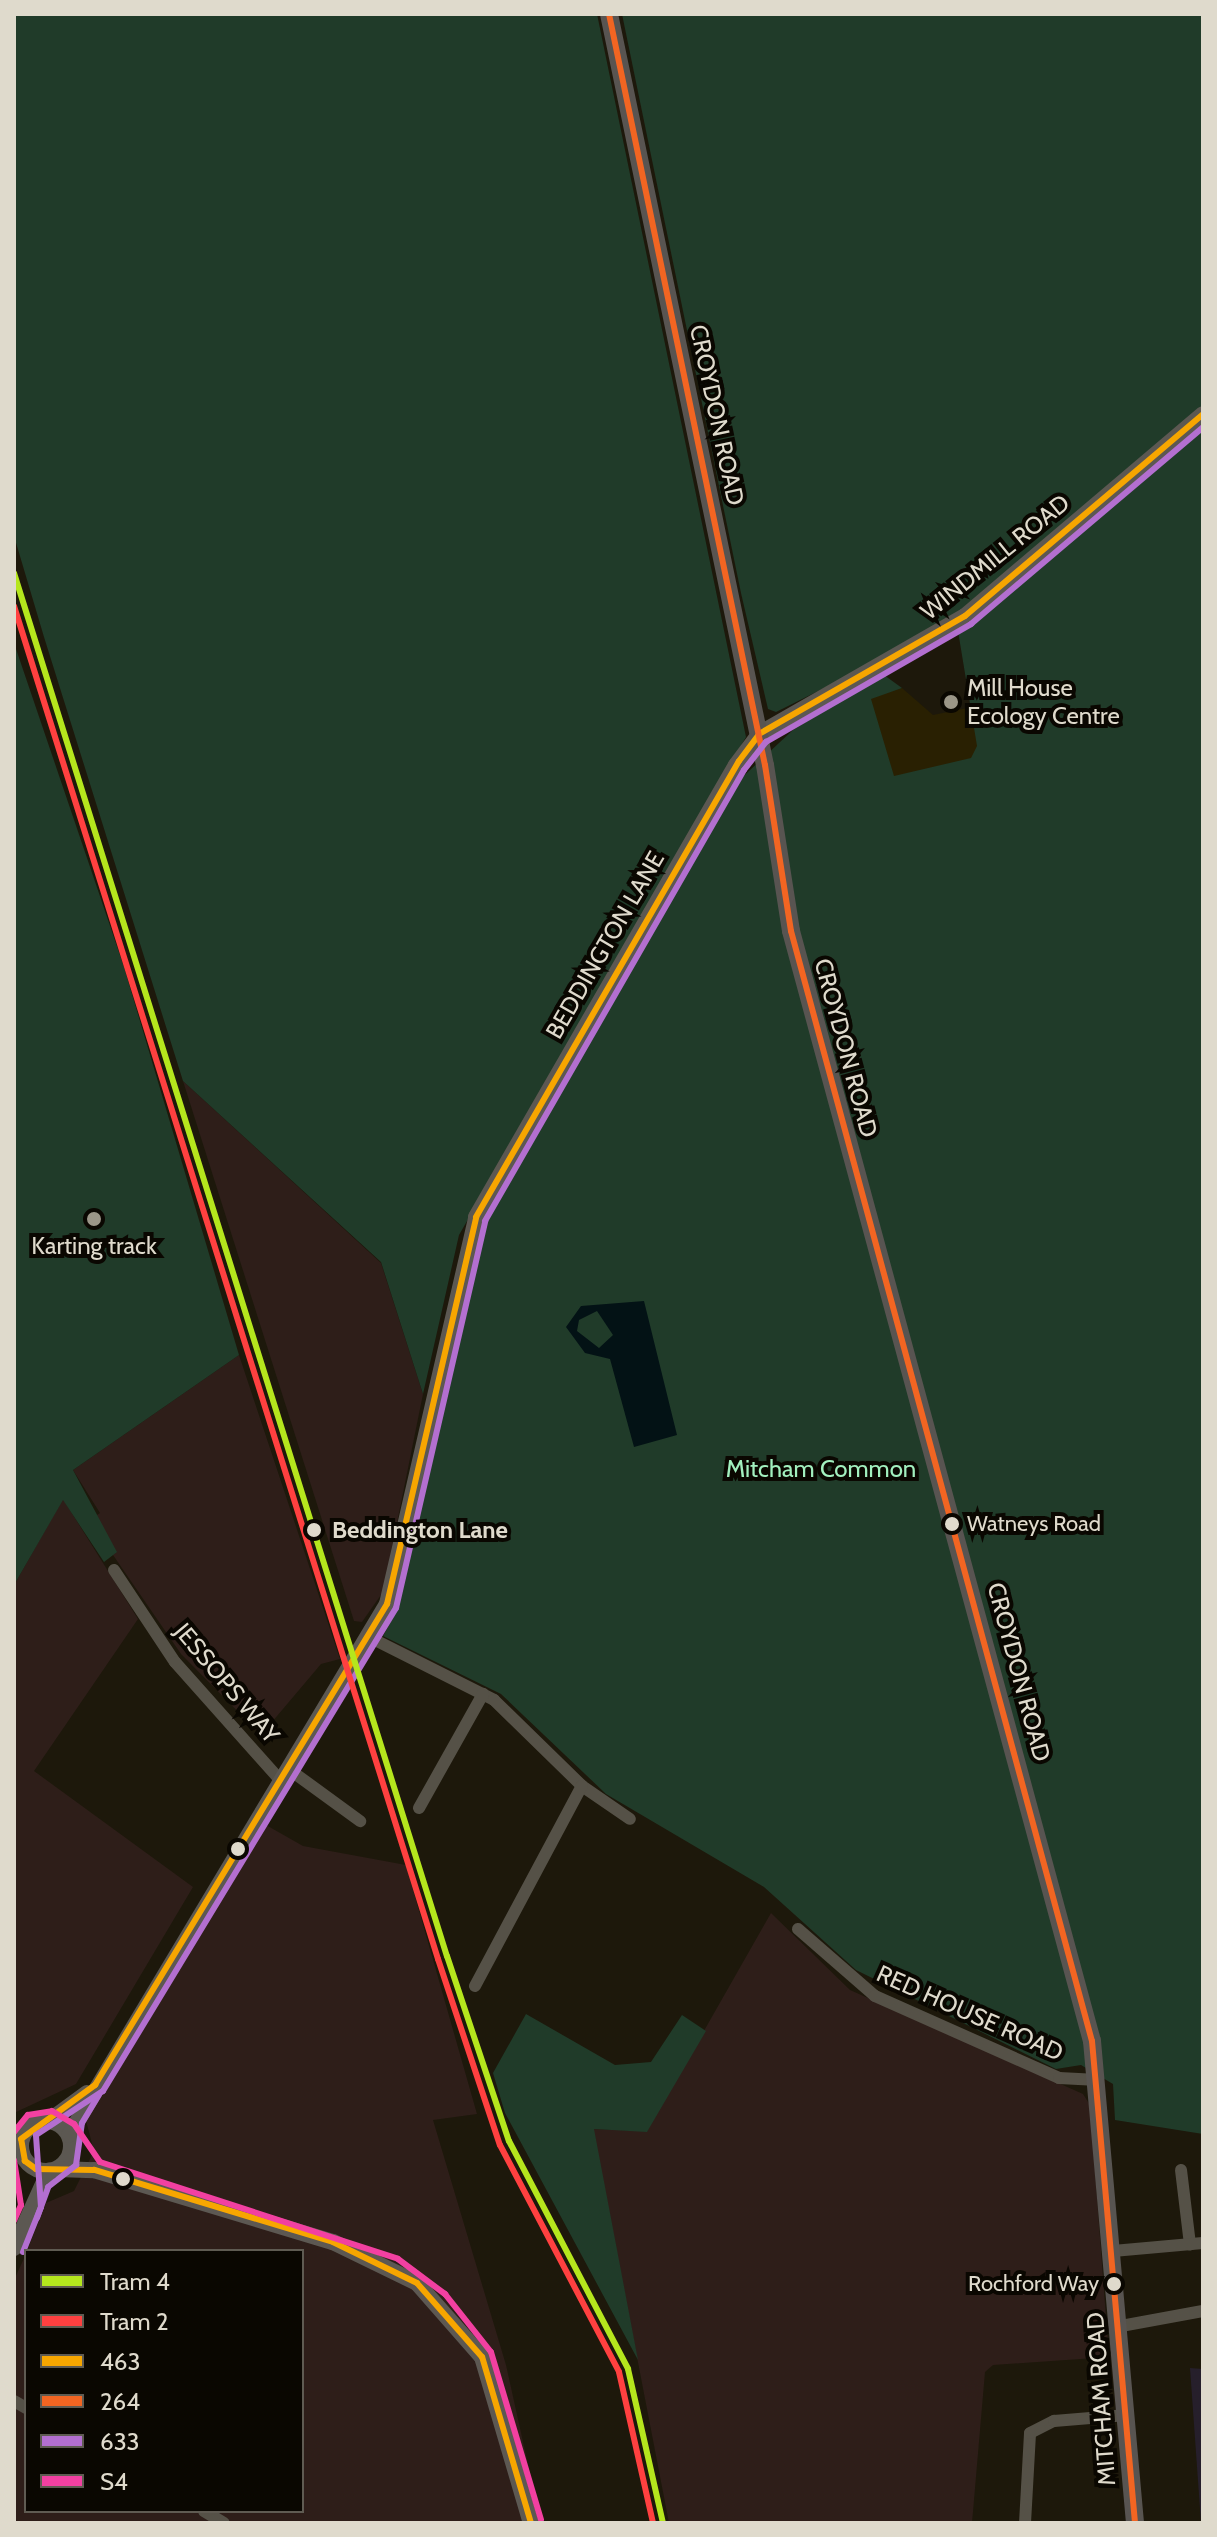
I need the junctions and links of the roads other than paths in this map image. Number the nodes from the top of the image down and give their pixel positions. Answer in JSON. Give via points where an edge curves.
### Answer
{"nodes":[{"id":1,"x":609,"y":14,"type":"edge"},
{"id":2,"x":1203,"y":414,"type":"edge"},
{"id":3,"x":759,"y":734,"type":"junction"},
{"id":4,"x":114,"y":1570,"type":"dead end"},
{"id":5,"x":369,"y":1637,"type":"junction"},
{"id":6,"x":483,"y":1694,"type":"junction"},
{"id":7,"x":286,"y":1776,"type":"junction"},
{"id":8,"x":582,"y":1786,"type":"junction"},
{"id":9,"x":419,"y":1808,"type":"dead end"},
{"id":10,"x":630,"y":1819,"type":"dead end"},
{"id":11,"x":360,"y":1821,"type":"dead end"},
{"id":12,"x":798,"y":1929,"type":"dead end"},
{"id":13,"x":475,"y":1986,"type":"dead end"},
{"id":14,"x":1098,"y":2080,"type":"junction"},
{"id":15,"x":90,"y":2092,"type":"junction"},
{"id":16,"x":49,"y":2121,"type":"junction"},
{"id":17,"x":70,"y":2140,"type":"junction"},
{"id":18,"x":28,"y":2164,"type":"junction"},
{"id":19,"x":54,"y":2170,"type":"junction"},
{"id":20,"x":94,"y":2170,"type":"junction"},
{"id":21,"x":1181,"y":2170,"type":"dead end"},
{"id":22,"x":31,"y":2206,"type":"junction"},
{"id":23,"x":1196,"y":2244,"type":"edge"},
{"id":24,"x":14,"y":2248,"type":"edge"},
{"id":25,"x":1113,"y":2251,"type":"junction"},
{"id":26,"x":1203,"y":2311,"type":"edge"},
{"id":27,"x":1121,"y":2326,"type":"junction"},
{"id":28,"x":1127,"y":2415,"type":"junction"},
{"id":29,"x":531,"y":2523,"type":"edge"},
{"id":30,"x":1025,"y":2523,"type":"edge"},
{"id":31,"x":1135,"y":2523,"type":"edge"}],
"edges":[{"from":1,"to":3,"type":"main road","name":"CROYDON ROAD"},
{"from":2,"to":3,"type":"main road","name":"WINDMILL ROAD","via":[[942,633]]},
{"from":3,"to":5,"type":"main road","name":"BEDDINGTON LANE","via":[[476,1217],[400,1568]]},
{"from":3,"to":14,"type":"main road","name":"CROYDON ROAD","via":[[791,931],[1065,1933]]},
{"from":4,"to":7,"type":"street","name":"JESSOPS WAY","via":[[175,1662]]},
{"from":5,"to":6,"type":"street"},
{"from":5,"to":7,"type":"main road","name":"BEDDINGTON LANE"},
{"from":6,"to":8,"type":"street","via":[[520,1720]]},
{"from":6,"to":9,"type":"street"},
{"from":7,"to":11,"type":"street","name":"JESSOPS WAY"},
{"from":7,"to":15,"type":"main road","name":"BEDDINGTON LANE"},
{"from":8,"to":10,"type":"street"},
{"from":8,"to":13,"type":"street"},
{"from":12,"to":14,"type":"street","name":"RED HOUSE ROAD","via":[[875,1996],[1059,2078]]},
{"from":14,"to":25,"type":"main road","name":"MITCHAM ROAD"},
{"from":15,"to":16,"type":"main road","name":"BEDDINGTON LANE"},
{"from":15,"to":17,"type":"main road","name":"BEDDINGTON LANE"},
{"from":16,"to":17,"type":"main road"},
{"from":16,"to":18,"type":"main road","name":"BEDDINGTON LANE","via":[[33,2124],[21,2139]]},
{"from":17,"to":19,"type":"main road","name":"BEDDINGTON LANE"},
{"from":17,"to":20,"type":"main road"},
{"from":18,"to":19,"type":"main road"},
{"from":18,"to":22,"type":"main road","name":"BEDDINGTON LANE"},
{"from":19,"to":20,"type":"main road"},
{"from":19,"to":22,"type":"main road","name":"BEDDINGTON LANE"},
{"from":20,"to":29,"type":"main road","via":[[333,2242],[417,2283],[482,2357]]},
{"from":21,"to":23,"type":"street"},
{"from":22,"to":24,"type":"main road","name":"BEDDINGTON LANE"},
{"from":23,"to":25,"type":"street"},
{"from":25,"to":27,"type":"main road","name":"MITCHAM ROAD"},
{"from":26,"to":27,"type":"street"},
{"from":27,"to":28,"type":"main road","name":"MITCHAM ROAD"},
{"from":28,"to":30,"type":"street","via":[[1054,2421],[1030,2433]]},
{"from":28,"to":31,"type":"main road","name":"MITCHAM ROAD"}]}
